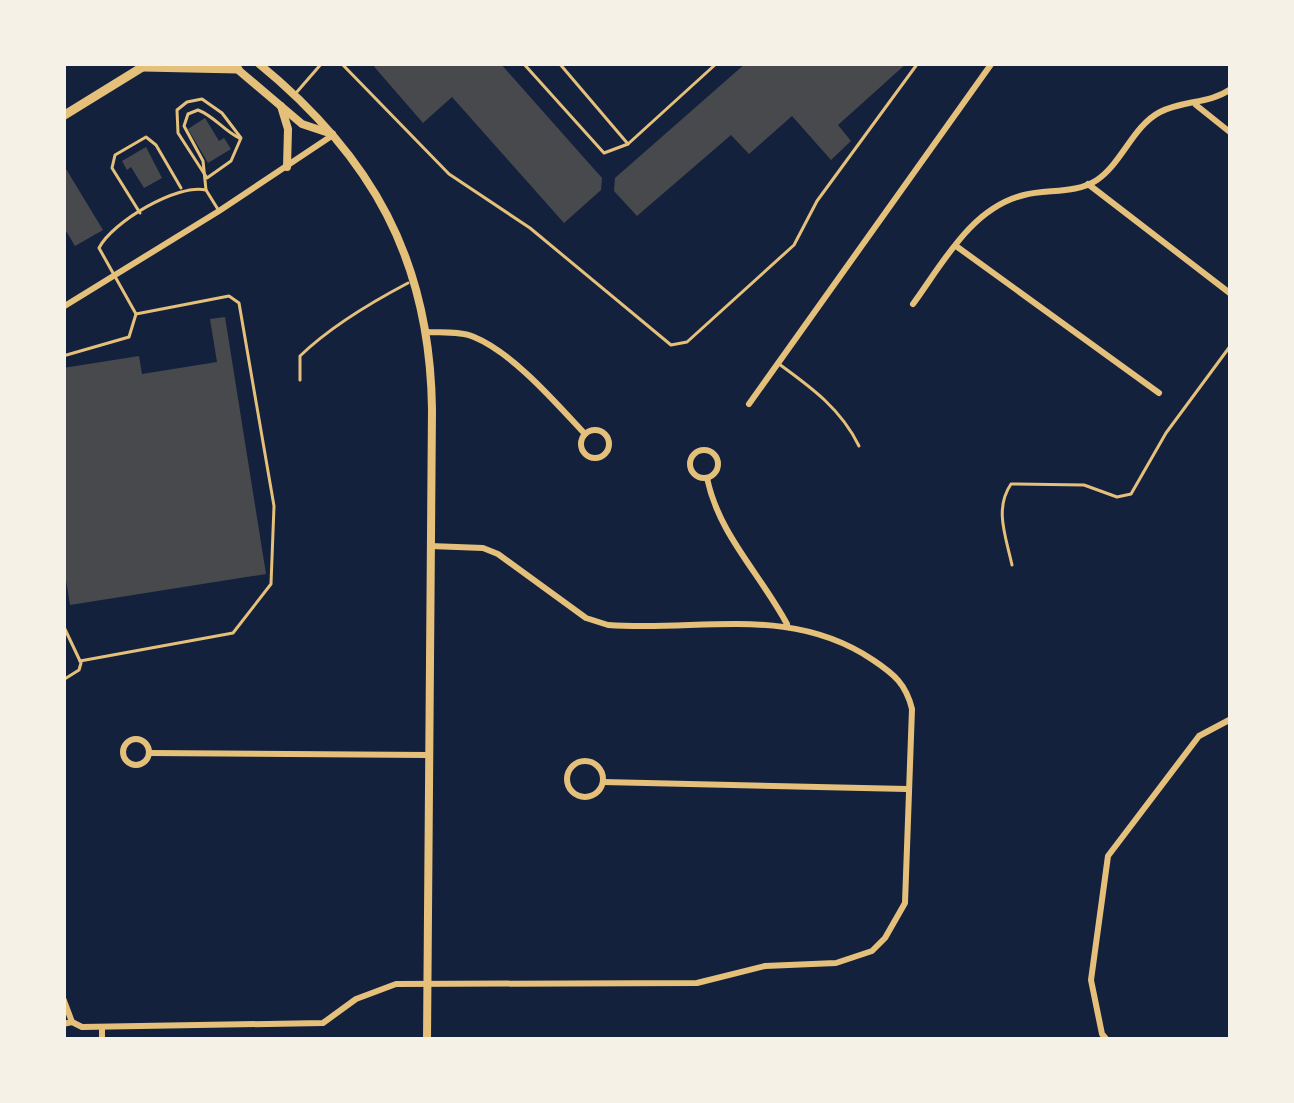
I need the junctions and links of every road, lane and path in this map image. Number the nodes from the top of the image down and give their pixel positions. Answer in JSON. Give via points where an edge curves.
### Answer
{"nodes":[{"id":1,"x":259,"y":63,"type":"edge"},
{"id":2,"x":322,"y":63,"type":"edge"},
{"id":3,"x":341,"y":63,"type":"edge"},
{"id":4,"x":524,"y":63,"type":"edge"},
{"id":5,"x":559,"y":63,"type":"edge"},
{"id":6,"x":717,"y":63,"type":"edge"},
{"id":7,"x":918,"y":63,"type":"edge"},
{"id":8,"x":992,"y":63,"type":"edge"},
{"id":9,"x":146,"y":65,"type":"edge"},
{"id":10,"x":234,"y":66,"type":"edge"},
{"id":11,"x":1231,"y":89,"type":"edge"},
{"id":12,"x":296,"y":94,"type":"junction"},
{"id":13,"x":1194,"y":103,"type":"junction"},
{"id":14,"x":280,"y":105,"type":"junction"},
{"id":15,"x":63,"y":116,"type":"edge"},
{"id":16,"x":1231,"y":133,"type":"edge"},
{"id":17,"x":334,"y":134,"type":"junction"},
{"id":18,"x":241,"y":139,"type":"junction"},
{"id":19,"x":628,"y":144,"type":"junction"},
{"id":20,"x":287,"y":167,"type":"junction"},
{"id":21,"x":207,"y":178,"type":"junction"},
{"id":22,"x":1088,"y":184,"type":"junction"},
{"id":23,"x":182,"y":189,"type":"junction"},
{"id":24,"x":206,"y":190,"type":"junction"},
{"id":25,"x":219,"y":212,"type":"junction"},
{"id":26,"x":140,"y":213,"type":"junction"},
{"id":27,"x":956,"y":246,"type":"junction"},
{"id":28,"x":115,"y":275,"type":"junction"},
{"id":29,"x":415,"y":279,"type":"junction"},
{"id":30,"x":1231,"y":294,"type":"edge"},
{"id":31,"x":913,"y":304,"type":"dead end"},
{"id":32,"x":63,"y":307,"type":"edge"},
{"id":33,"x":136,"y":314,"type":"junction"},
{"id":34,"x":426,"y":332,"type":"junction"},
{"id":35,"x":1231,"y":345,"type":"edge"},
{"id":36,"x":63,"y":356,"type":"edge"},
{"id":37,"x":778,"y":363,"type":"junction"},
{"id":38,"x":300,"y":380,"type":"dead end"},
{"id":39,"x":1160,"y":393,"type":"dead end"},
{"id":40,"x":749,"y":404,"type":"dead end"},
{"id":41,"x":585,"y":434,"type":"junction"},
{"id":42,"x":859,"y":446,"type":"dead end"},
{"id":43,"x":707,"y":478,"type":"junction"},
{"id":44,"x":430,"y":546,"type":"junction"},
{"id":45,"x":1012,"y":565,"type":"dead end"},
{"id":46,"x":787,"y":624,"type":"junction"},
{"id":47,"x":63,"y":625,"type":"edge"},
{"id":48,"x":80,"y":661,"type":"junction"},
{"id":49,"x":63,"y":680,"type":"edge"},
{"id":50,"x":1231,"y":719,"type":"edge"},
{"id":51,"x":149,"y":753,"type":"junction"},
{"id":52,"x":428,"y":755,"type":"junction"},
{"id":53,"x":603,"y":782,"type":"junction"},
{"id":54,"x":907,"y":789,"type":"junction"},
{"id":55,"x":428,"y":983,"type":"junction"},
{"id":56,"x":63,"y":998,"type":"edge"},
{"id":57,"x":67,"y":1023,"type":"edge"},
{"id":58,"x":102,"y":1027,"type":"junction"},
{"id":59,"x":102,"y":1040,"type":"edge"},
{"id":60,"x":427,"y":1040,"type":"edge"},
{"id":61,"x":1107,"y":1040,"type":"edge"}],
"edges":[{"from":1,"to":12,"type":"street"},
{"from":2,"to":12,"type":"lane"},
{"from":3,"to":7,"type":"lane","via":[[449,174],[530,228],[671,345],[687,342],[794,244]]},
{"from":4,"to":19,"type":"lane","via":[[604,153]]},
{"from":5,"to":19,"type":"lane"},
{"from":6,"to":19,"type":"lane"},
{"from":8,"to":37,"type":"street"},
{"from":9,"to":10,"type":"main road"},
{"from":9,"to":15,"type":"main road"},
{"from":10,"to":14,"type":"street"},
{"from":11,"to":13,"type":"street"},
{"from":12,"to":17,"type":"street"},
{"from":13,"to":16,"type":"street"},
{"from":13,"to":22,"type":"street","via":[[1158,113]]},
{"from":14,"to":17,"type":"street","via":[[302,124]]},
{"from":14,"to":20,"type":"street"},
{"from":17,"to":20,"type":"street"},
{"from":17,"to":29,"type":"street","via":[[379,195]]},
{"from":18,"to":21,"type":"lane","via":[[231,161]]},
{"from":18,"to":21,"type":"lane","via":[[206,113],[188,114],[186,132]]},
{"from":18,"to":21,"type":"lane","via":[[202,99],[177,110],[178,133]]},
{"from":20,"to":25,"type":"street"},
{"from":21,"to":24,"type":"lane"},
{"from":22,"to":27,"type":"street","via":[[996,204]]},
{"from":22,"to":30,"type":"street"},
{"from":23,"to":24,"type":"lane"},
{"from":23,"to":26,"type":"lane"},
{"from":23,"to":26,"type":"lane","via":[[146,137],[115,154],[112,168]]},
{"from":24,"to":25,"type":"lane"},
{"from":25,"to":28,"type":"street"},
{"from":26,"to":28,"type":"lane","via":[[106,234],[99,248]]},
{"from":27,"to":31,"type":"street"},
{"from":27,"to":39,"type":"street"},
{"from":28,"to":32,"type":"street"},
{"from":28,"to":33,"type":"lane"},
{"from":29,"to":34,"type":"street"},
{"from":29,"to":38,"type":"lane","via":[[312,345],[300,356]]},
{"from":33,"to":36,"type":"lane","via":[[129,337]]},
{"from":33,"to":48,"type":"lane","via":[[229,296],[239,303],[274,506],[272,577],[233,633]]},
{"from":34,"to":41,"type":"street","via":[[471,335],[491,346]]},
{"from":34,"to":44,"type":"street"},
{"from":35,"to":45,"type":"lane","via":[[1131,494],[1011,484],[1002,519]]},
{"from":37,"to":40,"type":"street"},
{"from":37,"to":42,"type":"lane","via":[[847,421]]},
{"from":41,"to":41,"type":"street","via":[[585,454],[604,453],[604,434]]},
{"from":43,"to":43,"type":"street","via":[[717,460],[700,450],[690,467]]},
{"from":43,"to":46,"type":"street","via":[[718,520]]},
{"from":44,"to":46,"type":"street","via":[[498,554],[586,619],[608,625]]},
{"from":44,"to":52,"type":"street"},
{"from":46,"to":54,"type":"street","via":[[843,640],[897,676],[912,710]]},
{"from":47,"to":48,"type":"lane"},
{"from":48,"to":49,"type":"lane"},
{"from":50,"to":61,"type":"street","via":[[1199,736],[1108,856],[1091,980]]},
{"from":51,"to":51,"type":"street","via":[[135,766],[123,751],[135,740]]},
{"from":51,"to":52,"type":"street"},
{"from":52,"to":55,"type":"street"},
{"from":53,"to":53,"type":"street","via":[[588,761],[568,776],[582,796]]},
{"from":53,"to":54,"type":"street"},
{"from":54,"to":55,"type":"street","via":[[905,903],[885,938],[856,959],[765,966],[697,983]]},
{"from":55,"to":58,"type":"street","via":[[377,988],[323,1023]]},
{"from":55,"to":60,"type":"street"},
{"from":56,"to":57,"type":"street"},
{"from":57,"to":58,"type":"street"},
{"from":58,"to":59,"type":"street"}]}
